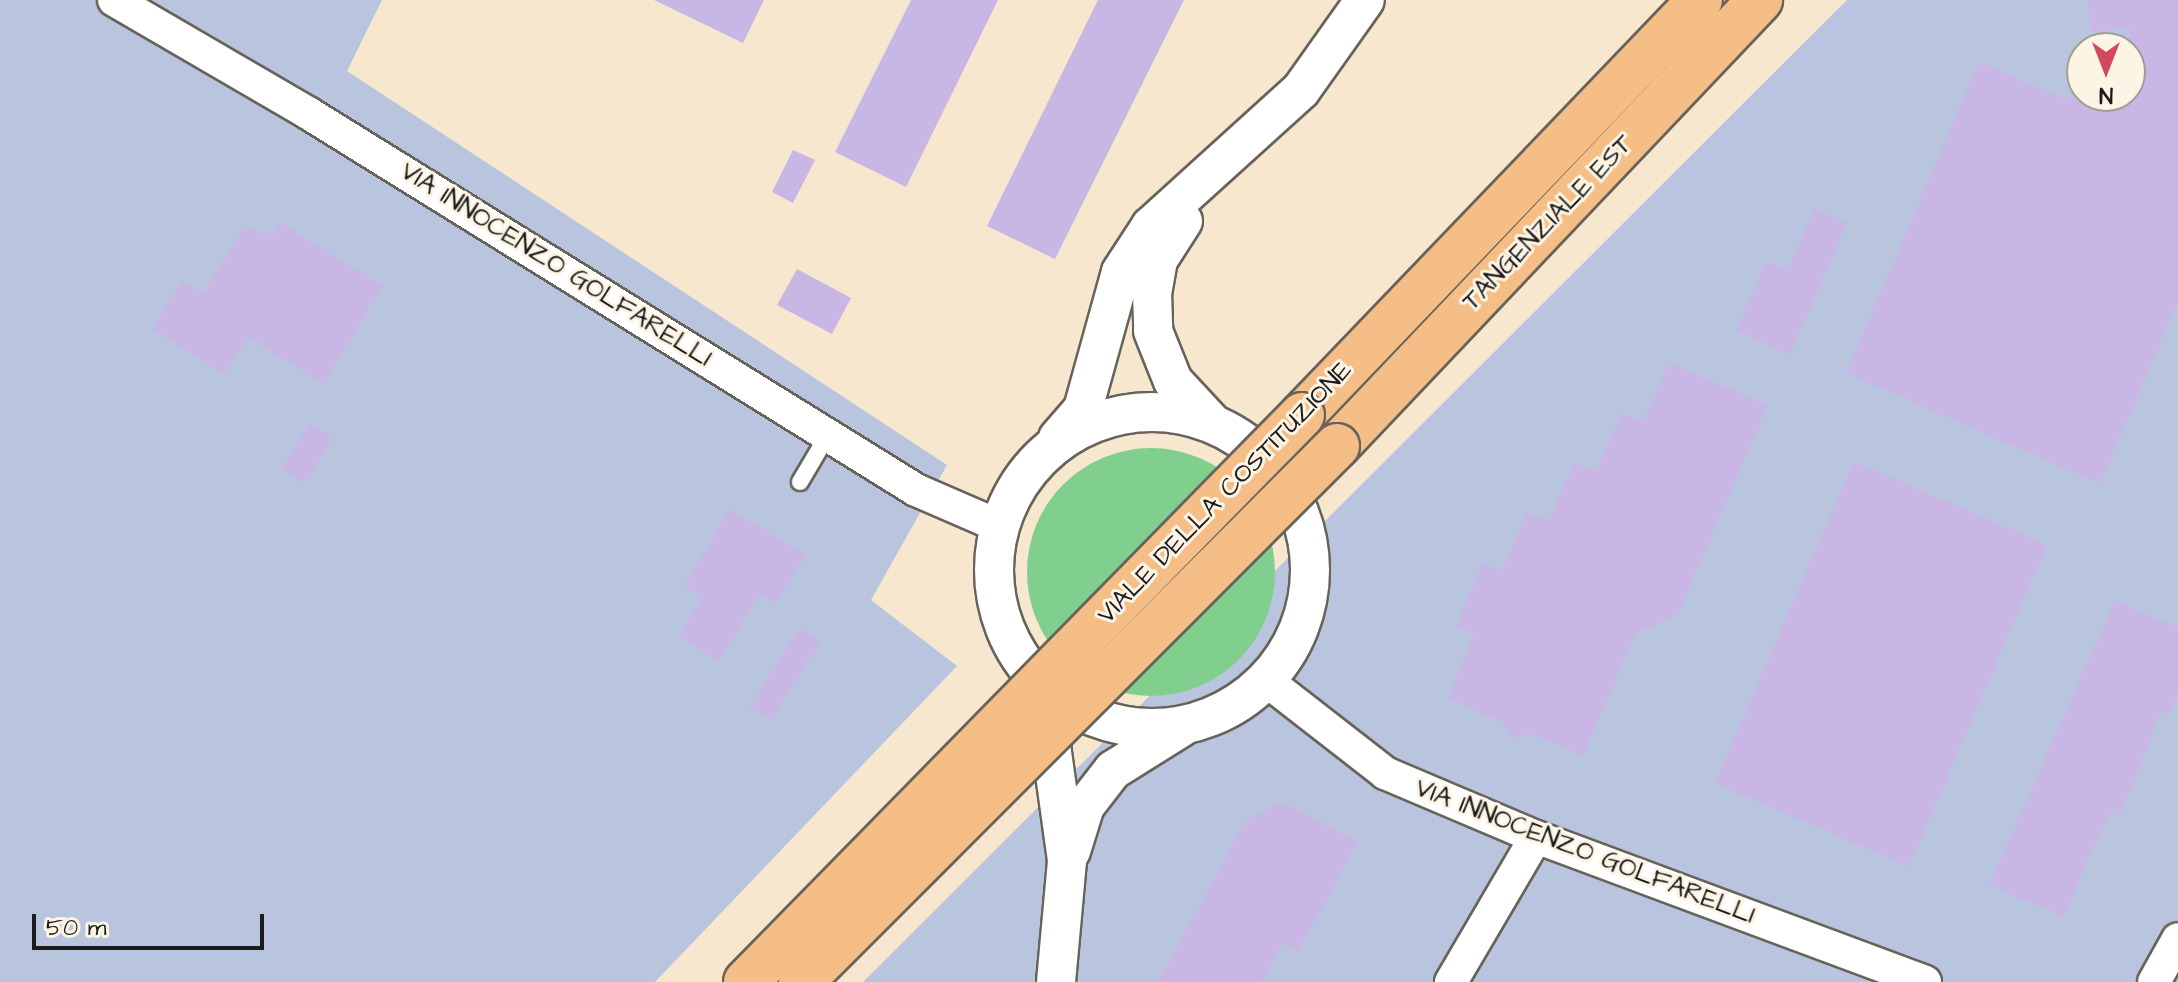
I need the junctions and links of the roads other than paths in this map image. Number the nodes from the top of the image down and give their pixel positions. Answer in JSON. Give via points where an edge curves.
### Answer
{"nodes":[{"id":1,"x":114,"y":0,"type":"edge"},
{"id":2,"x":1365,"y":0,"type":"edge"},
{"id":3,"x":1700,"y":0,"type":"edge"},
{"id":4,"x":1760,"y":0,"type":"edge"},
{"id":5,"x":1211,"y":177,"type":"junction"},
{"id":6,"x":1212,"y":423,"type":"junction"},
{"id":7,"x":829,"y":433,"type":"junction"},
{"id":8,"x":1337,"y":446,"type":"joint"},
{"id":9,"x":1047,"y":451,"type":"junction"},
{"id":10,"x":800,"y":482,"type":"dead end"},
{"id":11,"x":999,"y":526,"type":"junction"},
{"id":12,"x":1267,"y":681,"type":"junction"},
{"id":13,"x":1043,"y":686,"type":"junction"},
{"id":14,"x":1182,"y":727,"type":"junction"},
{"id":15,"x":1536,"y":837,"type":"junction"},
{"id":16,"x":1067,"y":861,"type":"junction"},
{"id":17,"x":2178,"y":939,"type":"edge"},
{"id":18,"x":746,"y":982,"type":"edge"},
{"id":19,"x":801,"y":982,"type":"edge"},
{"id":20,"x":1056,"y":982,"type":"edge"},
{"id":21,"x":1451,"y":982,"type":"edge"},
{"id":22,"x":1925,"y":982,"type":"edge"},
{"id":23,"x":2154,"y":982,"type":"edge"}],
"edges":[{"from":1,"to":7,"type":"street","name":"VIA INNOCENZO GOLFARELLI"},
{"from":2,"to":5,"type":"street","via":[[1301,90]]},
{"from":3,"to":18,"type":"highway","name":"VIALE DELLA COSTITUZIONE","bridge":true},
{"from":4,"to":8,"type":"highway","name":"TANGENZIALE EST"},
{"from":5,"to":6,"type":"street","via":[[1158,260],[1152,293],[1161,356],[1173,381]]},
{"from":5,"to":9,"type":"street","via":[[1151,226],[1121,272],[1083,409]]},
{"from":6,"to":9,"type":"street","via":[[1169,412],[1125,414],[1083,427]]},
{"from":6,"to":12,"type":"street","via":[[1250,445],[1281,477],[1302,516],[1312,559],[1309,603],[1293,645]]},
{"from":7,"to":10,"type":"lane"},
{"from":7,"to":11,"type":"street","name":"VIA INNOCENZO GOLFARELLI","via":[[916,490]]},
{"from":8,"to":19,"type":"highway","name":"VIALE DELLA COSTITUZIONE","bridge":true},
{"from":9,"to":11,"type":"street","via":[[1018,486]]},
{"from":11,"to":13,"type":"street","via":[[993,569],[999,612],[1016,652]]},
{"from":12,"to":14,"type":"street","via":[[1228,710]]},
{"from":12,"to":15,"type":"street","name":"VIA INNOCENZO GOLFARELLI","via":[[1385,773]]},
{"from":13,"to":14,"type":"street","via":[[1084,714],[1132,728]]},
{"from":13,"to":16,"type":"street"},
{"from":14,"to":16,"type":"street","via":[[1113,770],[1085,806]]},
{"from":15,"to":21,"type":"street"},
{"from":15,"to":22,"type":"street","name":"VIA INNOCENZO GOLFARELLI"},
{"from":16,"to":20,"type":"street"},
{"from":17,"to":23,"type":"street"}]}
